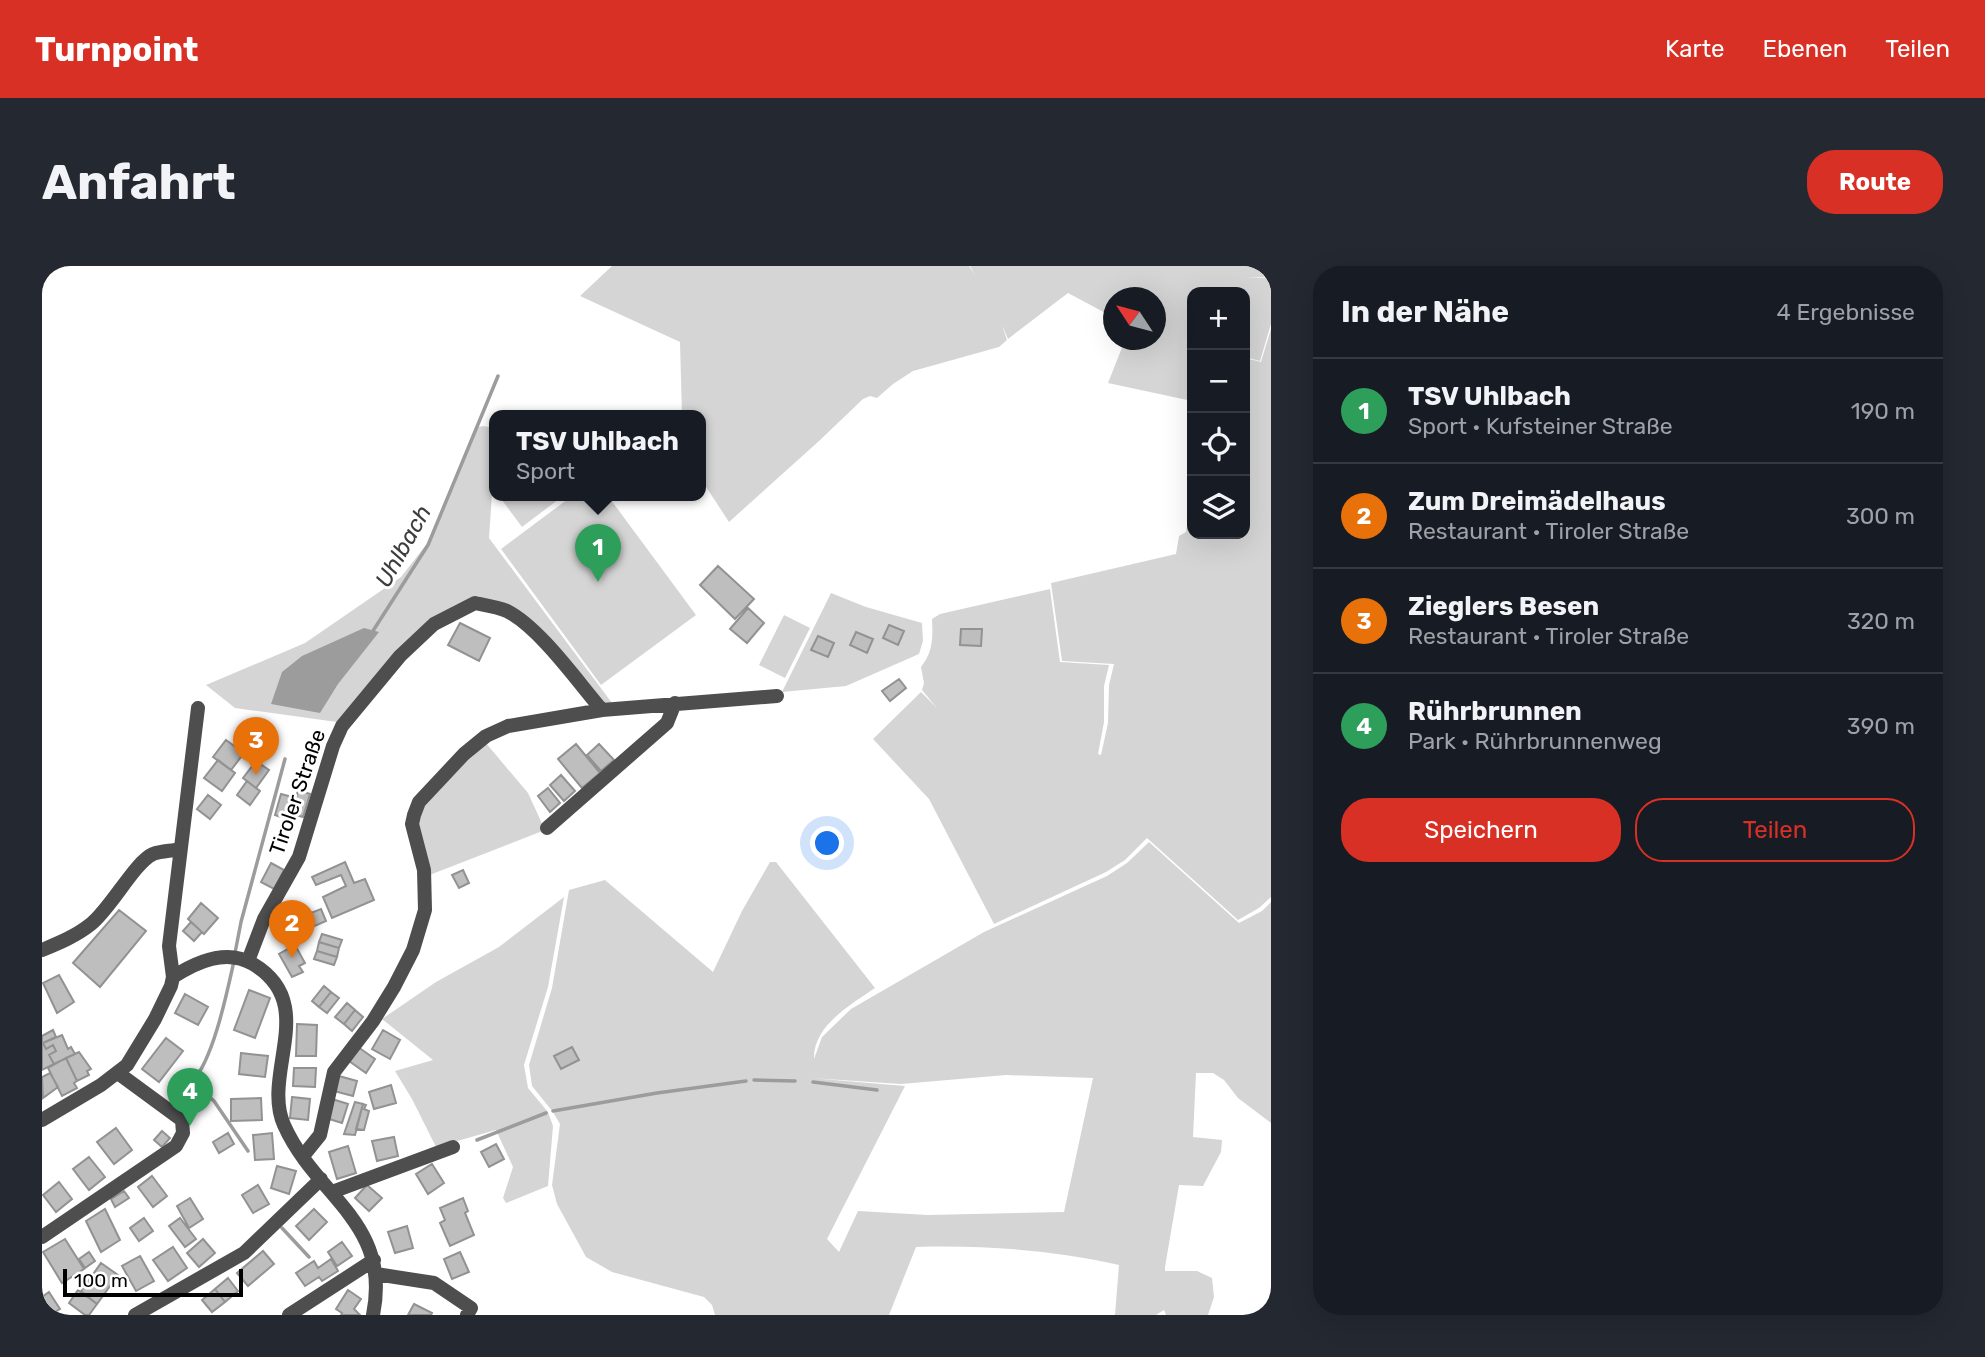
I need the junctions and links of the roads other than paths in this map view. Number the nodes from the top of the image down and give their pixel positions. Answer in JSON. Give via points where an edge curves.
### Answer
{"nodes":[{"id":1,"x":777,"y":696,"type":"dead end"},
{"id":2,"x":675,"y":703,"type":"junction"},
{"id":3,"x":198,"y":708,"type":"dead end"},
{"id":4,"x":601,"y":710,"type":"junction"},
{"id":5,"x":547,"y":828,"type":"dead end"},
{"id":6,"x":180,"y":849,"type":"junction"},
{"id":7,"x":42,"y":950,"type":"edge"},
{"id":8,"x":245,"y":960,"type":"junction"},
{"id":9,"x":173,"y":977,"type":"junction"},
{"id":10,"x":118,"y":1073,"type":"junction"},
{"id":11,"x":42,"y":1120,"type":"edge"},
{"id":12,"x":453,"y":1147,"type":"dead end"},
{"id":13,"x":303,"y":1156,"type":"junction"},
{"id":14,"x":321,"y":1179,"type":"junction"},
{"id":15,"x":332,"y":1192,"type":"junction"},
{"id":16,"x":42,"y":1237,"type":"edge"},
{"id":17,"x":375,"y":1267,"type":"junction"},
{"id":18,"x":135,"y":1315,"type":"edge"},
{"id":19,"x":289,"y":1315,"type":"edge"},
{"id":20,"x":373,"y":1315,"type":"edge"},
{"id":21,"x":467,"y":1315,"type":"edge"}],
"edges":[{"from":1,"to":2,"type":"street"},
{"from":2,"to":4,"type":"street"},
{"from":2,"to":5,"type":"street","via":[[667,723]]},
{"from":3,"to":6,"type":"street"},
{"from":4,"to":8,"type":"street","name":"Tiroler Straße","via":[[554,653],[506,611],[475,603],[434,624],[392,665],[342,726],[299,857]]},
{"from":4,"to":13,"type":"street","via":[[508,726],[486,736],[419,802],[412,824],[424,870],[425,910],[413,950],[373,1021],[334,1072],[320,1135]]},
{"from":6,"to":7,"type":"street","via":[[152,855],[90,924]]},
{"from":6,"to":9,"type":"street","via":[[169,946]]},
{"from":8,"to":9,"type":"street","via":[[204,960]]},
{"from":8,"to":13,"type":"street","via":[[272,978],[284,1002],[280,1109],[285,1128]]},
{"from":9,"to":10,"type":"street","via":[[142,1042]]},
{"from":10,"to":11,"type":"street"},
{"from":10,"to":16,"type":"street","via":[[182,1120],[181,1139]]},
{"from":12,"to":15,"type":"street"},
{"from":13,"to":14,"type":"street"},
{"from":14,"to":15,"type":"street"},
{"from":14,"to":18,"type":"street","via":[[244,1253]]},
{"from":15,"to":17,"type":"street","via":[[360,1228]]},
{"from":17,"to":19,"type":"street"},
{"from":17,"to":20,"type":"street"},
{"from":17,"to":21,"type":"street","via":[[434,1283],[471,1308]]}]}
